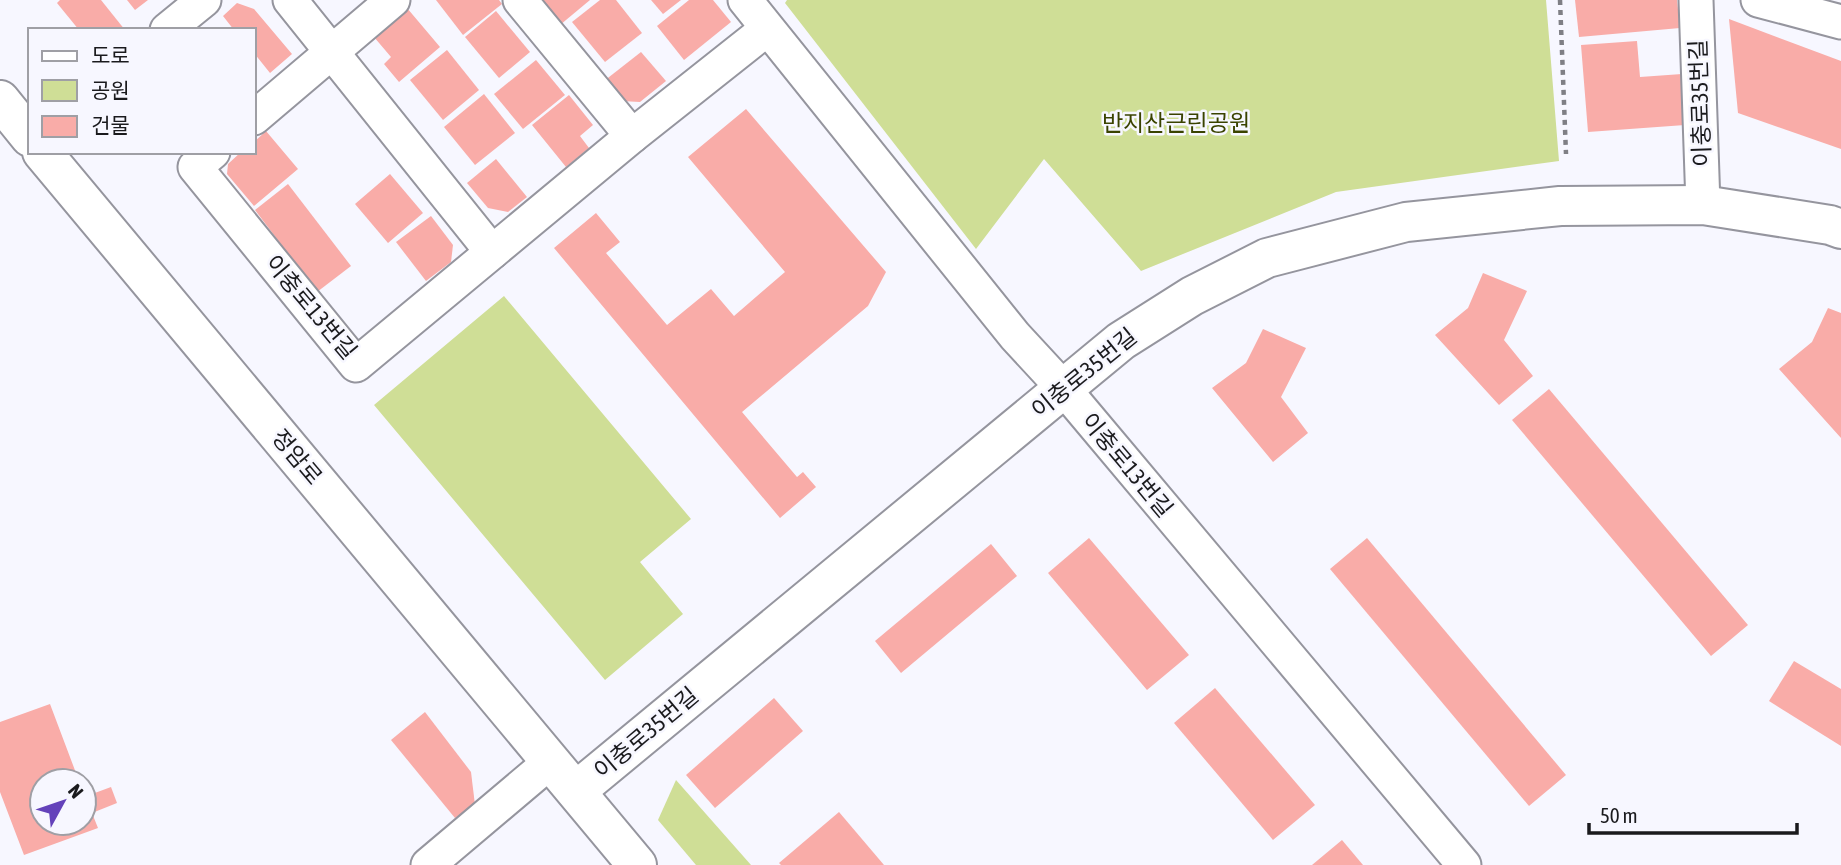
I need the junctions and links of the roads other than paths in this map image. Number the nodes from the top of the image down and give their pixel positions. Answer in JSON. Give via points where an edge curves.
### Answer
{"nodes":[{"id":1,"x":204,"y":0,"type":"edge"},
{"id":2,"x":290,"y":0,"type":"edge"},
{"id":3,"x":393,"y":0,"type":"edge"},
{"id":4,"x":520,"y":0,"type":"edge"},
{"id":5,"x":744,"y":0,"type":"edge"},
{"id":6,"x":1696,"y":0,"type":"edge"},
{"id":7,"x":1758,"y":0,"type":"edge"},
{"id":8,"x":1841,"y":22,"type":"edge"},
{"id":9,"x":169,"y":28,"type":"edge"},
{"id":10,"x":767,"y":29,"type":"junction"},
{"id":11,"x":332,"y":51,"type":"junction"},
{"id":12,"x":0,"y":100,"type":"edge"},
{"id":13,"x":256,"y":115,"type":"edge"},
{"id":14,"x":28,"y":135,"type":"edge"},
{"id":15,"x":632,"y":136,"type":"junction"},
{"id":16,"x":44,"y":154,"type":"edge"},
{"id":17,"x":211,"y":154,"type":"edge"},
{"id":18,"x":1703,"y":205,"type":"junction"},
{"id":19,"x":1841,"y":229,"type":"edge"},
{"id":20,"x":492,"y":252,"type":"junction"},
{"id":21,"x":1064,"y":389,"type":"junction"},
{"id":22,"x":550,"y":761,"type":"junction"},
{"id":23,"x":576,"y":791,"type":"junction"},
{"id":24,"x":428,"y":865,"type":"edge"},
{"id":25,"x":637,"y":865,"type":"edge"},
{"id":26,"x":1464,"y":865,"type":"edge"}],
"edges":[{"from":1,"to":9,"type":"street"},
{"from":2,"to":11,"type":"street"},
{"from":3,"to":11,"type":"street"},
{"from":4,"to":15,"type":"street"},
{"from":5,"to":10,"type":"street","name":"이충로13번길"},
{"from":6,"to":18,"type":"street","name":"이충로35번길"},
{"from":7,"to":8,"type":"street"},
{"from":10,"to":15,"type":"street","name":"이충로13번길"},
{"from":10,"to":21,"type":"street","name":"이충로13번길","via":[[1015,336]]},
{"from":11,"to":13,"type":"street"},
{"from":11,"to":20,"type":"street"},
{"from":12,"to":14,"type":"street"},
{"from":15,"to":20,"type":"street","name":"이충로13번길"},
{"from":16,"to":22,"type":"street","name":"정암로"},
{"from":17,"to":20,"type":"street","name":"이충로13번길","via":[[195,167],[356,365]]},
{"from":18,"to":19,"type":"street","name":"이충로35번길"},
{"from":18,"to":21,"type":"street","name":"이충로35번길","via":[[1560,206],[1406,222],[1266,258],[1192,296],[1121,341]]},
{"from":21,"to":23,"type":"street","name":"이충로35번길"},
{"from":21,"to":26,"type":"street","name":"이충로13번길"},
{"from":22,"to":23,"type":"street","name":"정암로"},
{"from":22,"to":24,"type":"street"},
{"from":23,"to":25,"type":"street","name":"정암로"}]}
